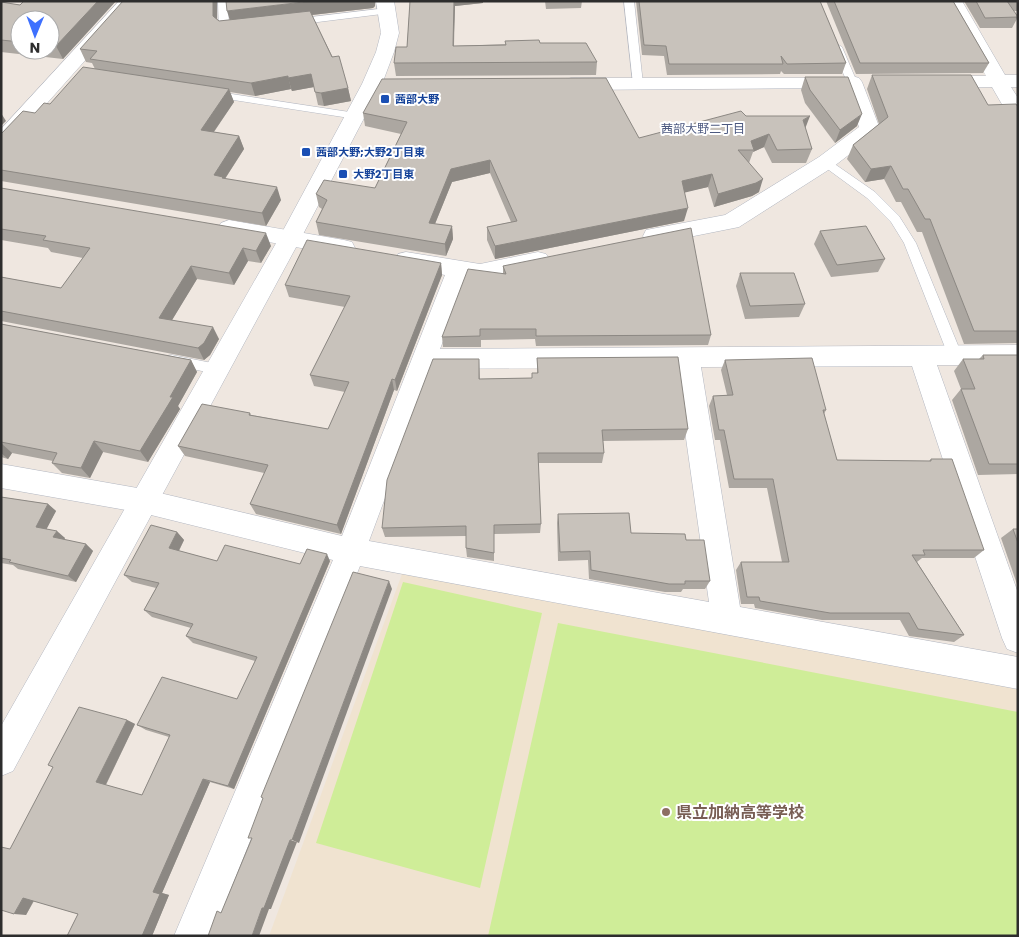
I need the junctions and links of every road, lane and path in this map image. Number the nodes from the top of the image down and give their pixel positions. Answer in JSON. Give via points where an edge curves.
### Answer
{"nodes":[{"id":1,"x":129,"y":1,"type":"edge"},
{"id":2,"x":223,"y":1,"type":"edge"},
{"id":3,"x":629,"y":1,"type":"edge"},
{"id":4,"x":953,"y":1,"type":"edge"},
{"id":5,"x":386,"y":6,"type":"edge"},
{"id":6,"x":282,"y":23,"type":"edge"},
{"id":7,"x":244,"y":27,"type":"edge"},
{"id":8,"x":835,"y":40,"type":"edge"},
{"id":9,"x":998,"y":81,"type":"junction"},
{"id":10,"x":1018,"y":81,"type":"edge"},
{"id":11,"x":861,"y":82,"type":"junction"},
{"id":12,"x":920,"y":82,"type":"edge"},
{"id":13,"x":551,"y":84,"type":"edge"},
{"id":14,"x":638,"y":84,"type":"junction"},
{"id":15,"x":200,"y":92,"type":"edge"},
{"id":16,"x":356,"y":116,"type":"junction"},
{"id":17,"x":1018,"y":116,"type":"edge"},
{"id":18,"x":1,"y":142,"type":"edge"},
{"id":19,"x":826,"y":162,"type":"junction"},
{"id":20,"x":213,"y":225,"type":"edge"},
{"id":21,"x":290,"y":238,"type":"junction"},
{"id":22,"x":631,"y":241,"type":"edge"},
{"id":23,"x":556,"y":256,"type":"edge"},
{"id":24,"x":458,"y":270,"type":"junction"},
{"id":25,"x":955,"y":355,"type":"junction"},
{"id":26,"x":1018,"y":355,"type":"edge"},
{"id":27,"x":921,"y":356,"type":"junction"},
{"id":28,"x":687,"y":357,"type":"junction"},
{"id":29,"x":161,"y":358,"type":"edge"},
{"id":30,"x":425,"y":359,"type":"junction"},
{"id":31,"x":217,"y":369,"type":"junction"},
{"id":32,"x":1,"y":476,"type":"edge"},
{"id":33,"x":143,"y":501,"type":"junction"},
{"id":34,"x":351,"y":551,"type":"junction"},
{"id":35,"x":727,"y":619,"type":"junction"},
{"id":36,"x":1018,"y":638,"type":"edge"},
{"id":37,"x":1018,"y":673,"type":"edge"},
{"id":38,"x":1,"y":759,"type":"edge"},
{"id":39,"x":192,"y":936,"type":"edge"}],
"edges":[{"from":1,"to":18,"type":"street","via":[[69,73]]},
{"from":2,"to":7,"type":"lane","via":[[224,29]]},
{"from":3,"to":14,"type":"lane"},
{"from":4,"to":9,"type":"street"},
{"from":5,"to":6,"type":"lane"},
{"from":5,"to":16,"type":"street","via":[[390,33],[385,52],[384,85]]},
{"from":8,"to":11,"type":"lane"},
{"from":9,"to":10,"type":"street"},
{"from":9,"to":12,"type":"street"},
{"from":9,"to":17,"type":"street"},
{"from":11,"to":14,"type":"street"},
{"from":11,"to":19,"type":"street","via":[[870,129]]},
{"from":13,"to":14,"type":"street"},
{"from":15,"to":16,"type":"lane"},
{"from":16,"to":21,"type":"street"},
{"from":19,"to":22,"type":"street","via":[[730,222]]},
{"from":19,"to":25,"type":"lane","via":[[872,195],[894,219],[910,243]]},
{"from":20,"to":21,"type":"street"},
{"from":21,"to":24,"type":"street"},
{"from":21,"to":31,"type":"street"},
{"from":23,"to":24,"type":"street","via":[[480,272]]},
{"from":24,"to":30,"type":"street"},
{"from":25,"to":26,"type":"street"},
{"from":25,"to":27,"type":"street"},
{"from":27,"to":28,"type":"street"},
{"from":27,"to":36,"type":"street"},
{"from":28,"to":30,"type":"street"},
{"from":28,"to":35,"type":"street"},
{"from":29,"to":31,"type":"lane"},
{"from":30,"to":34,"type":"street"},
{"from":31,"to":33,"type":"street"},
{"from":32,"to":33,"type":"street"},
{"from":33,"to":34,"type":"street"},
{"from":33,"to":38,"type":"street"},
{"from":34,"to":35,"type":"street"},
{"from":34,"to":39,"type":"street"},
{"from":35,"to":37,"type":"street"}]}
